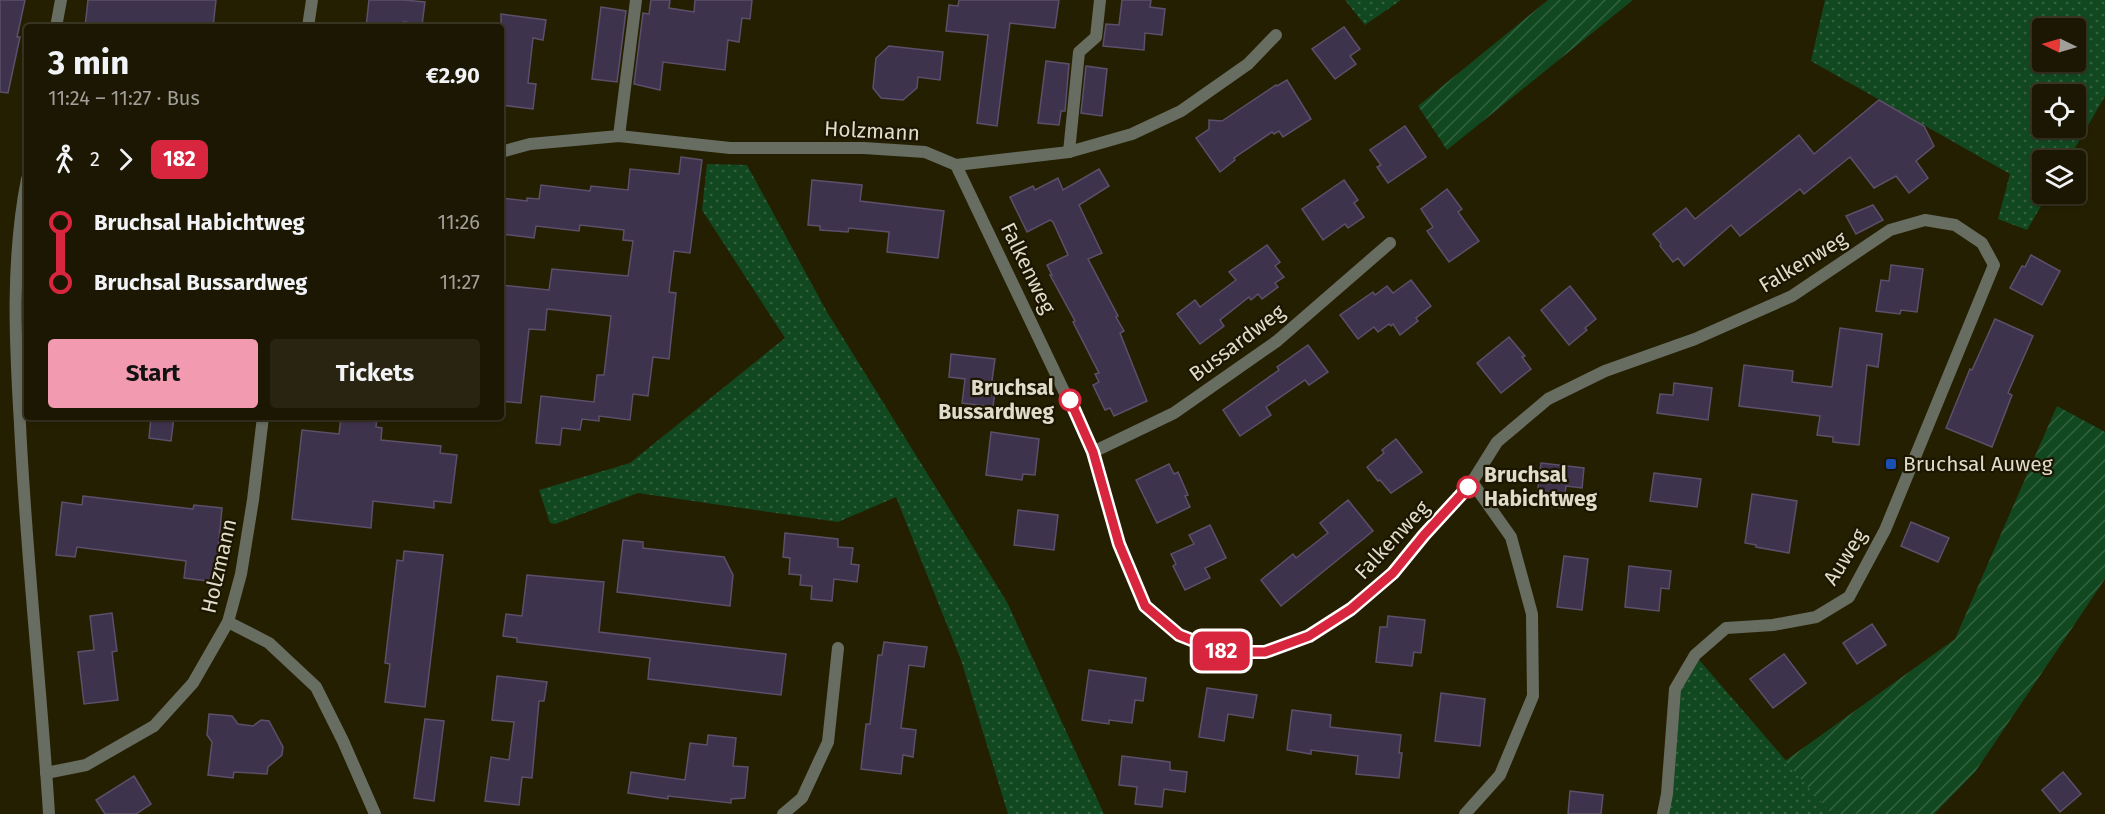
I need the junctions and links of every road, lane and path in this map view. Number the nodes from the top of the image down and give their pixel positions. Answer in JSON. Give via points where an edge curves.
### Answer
{"nodes":[{"id":1,"x":62,"y":0,"type":"edge"},
{"id":2,"x":312,"y":0,"type":"edge"},
{"id":3,"x":636,"y":0,"type":"edge"},
{"id":4,"x":1100,"y":0,"type":"edge"},
{"id":5,"x":57,"y":24,"type":"edge"},
{"id":6,"x":308,"y":24,"type":"edge"},
{"id":7,"x":1276,"y":35,"type":"dead end"},
{"id":8,"x":619,"y":135,"type":"junction"},
{"id":9,"x":504,"y":151,"type":"edge"},
{"id":10,"x":1070,"y":152,"type":"junction"},
{"id":11,"x":956,"y":165,"type":"junction"},
{"id":12,"x":24,"y":195,"type":"edge"},
{"id":13,"x":1390,"y":243,"type":"dead end"},
{"id":14,"x":1994,"y":264,"type":"joint"},
{"id":15,"x":263,"y":420,"type":"edge"},
{"id":16,"x":1093,"y":452,"type":"junction"},
{"id":17,"x":1472,"y":482,"type":"junction"},
{"id":18,"x":228,"y":622,"type":"junction"},
{"id":19,"x":838,"y":648,"type":"dead end"},
{"id":20,"x":46,"y":773,"type":"junction"},
{"id":21,"x":49,"y":814,"type":"edge"},
{"id":22,"x":375,"y":814,"type":"edge"},
{"id":23,"x":783,"y":814,"type":"edge"},
{"id":24,"x":1465,"y":814,"type":"edge"},
{"id":25,"x":1663,"y":814,"type":"edge"}],
"edges":[{"from":1,"to":5,"type":"street"},
{"from":2,"to":6,"type":"street"},
{"from":3,"to":8,"type":"street"},
{"from":4,"to":10,"type":"street","via":[[1096,37],[1079,52]]},
{"from":7,"to":10,"type":"street","name":"Holzmann","via":[[1248,64],[1181,111],[1132,134]]},
{"from":8,"to":9,"type":"street","name":"Holzmann","via":[[530,144]]},
{"from":8,"to":11,"type":"street","name":"Holzmann","via":[[730,148],[925,152]]},
{"from":10,"to":11,"type":"street","name":"Holzmann"},
{"from":11,"to":16,"type":"street","name":"Falkenweg"},
{"from":12,"to":20,"type":"street","via":[[16,284],[16,345],[22,474]]},
{"from":13,"to":16,"type":"street","name":"Bussardweg","via":[[1277,341],[1174,413]]},
{"from":14,"to":17,"type":"street","name":"Falkenweg","via":[[1982,243],[1955,225],[1925,220],[1890,230],[1792,296],[1695,339],[1605,371],[1548,399],[1497,442]]},
{"from":14,"to":25,"type":"street","name":"Auweg","via":[[1885,530],[1849,597],[1816,617],[1725,628],[1695,655],[1675,689]]},
{"from":15,"to":18,"type":"street","name":"Holzmann","via":[[241,574]]},
{"from":16,"to":17,"type":"street","name":"Falkenweg","via":[[1119,544],[1145,606],[1179,635],[1222,652],[1265,652],[1309,636],[1351,609],[1393,573]]},
{"from":17,"to":24,"type":"street","via":[[1510,537],[1532,614],[1533,696],[1500,775]]},
{"from":18,"to":20,"type":"street","name":"Holzmann","via":[[193,683],[154,726],[86,765]]},
{"from":18,"to":22,"type":"street","via":[[269,643],[316,687]]},
{"from":19,"to":23,"type":"street","via":[[828,742],[801,798]]},
{"from":20,"to":21,"type":"street"}]}
